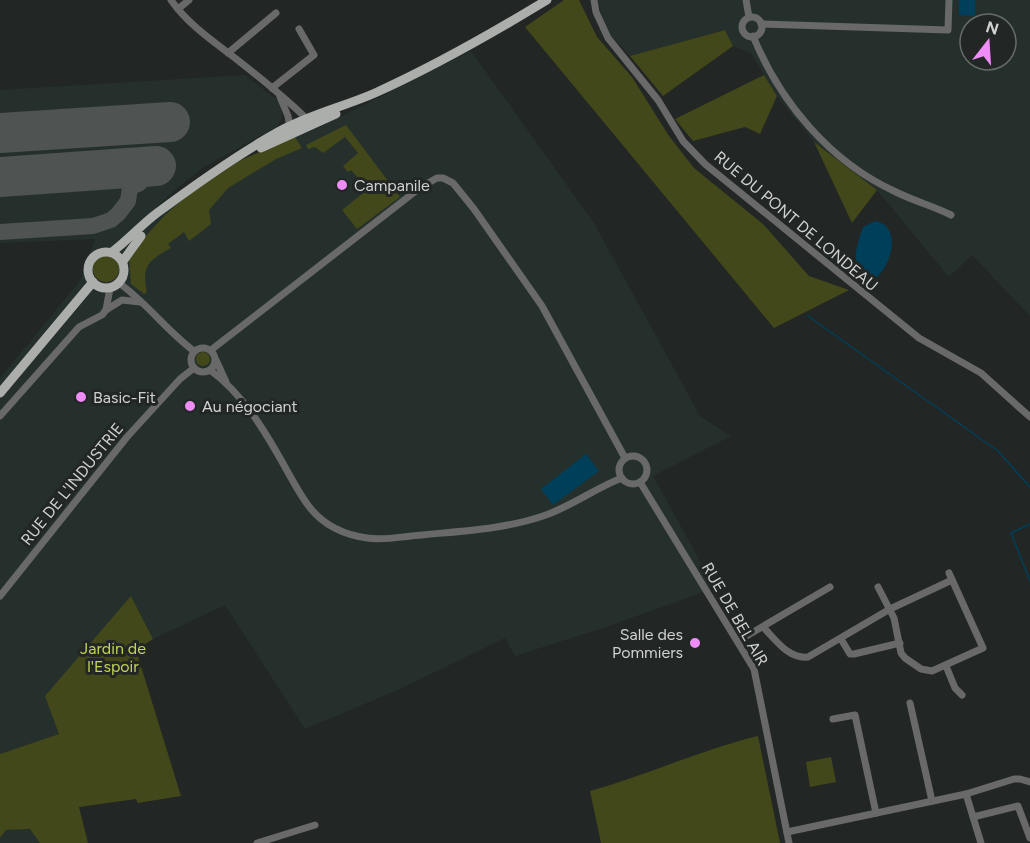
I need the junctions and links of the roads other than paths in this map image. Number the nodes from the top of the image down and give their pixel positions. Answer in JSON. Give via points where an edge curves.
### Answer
{"nodes":[{"id":1,"x":171,"y":0,"type":"edge"},
{"id":2,"x":189,"y":0,"type":"edge"},
{"id":3,"x":547,"y":0,"type":"edge"},
{"id":4,"x":594,"y":0,"type":"edge"},
{"id":5,"x":746,"y":0,"type":"edge"},
{"id":6,"x":949,"y":0,"type":"edge"},
{"id":7,"x":178,"y":9,"type":"junction"},
{"id":8,"x":276,"y":13,"type":"dead end"},
{"id":9,"x":749,"y":17,"type":"junction"},
{"id":10,"x":761,"y":24,"type":"junction"},
{"id":11,"x":299,"y":29,"type":"dead end"},
{"id":12,"x":753,"y":36,"type":"junction"},
{"id":13,"x":228,"y":53,"type":"junction"},
{"id":14,"x":272,"y":88,"type":"junction"},
{"id":15,"x":279,"y":95,"type":"junction"},
{"id":16,"x":356,"y":102,"type":"junction"},
{"id":17,"x":307,"y":119,"type":"junction"},
{"id":18,"x":289,"y":132,"type":"junction"},
{"id":19,"x":168,"y":206,"type":"junction"},
{"id":20,"x":951,"y":215,"type":"dead end"},
{"id":21,"x":112,"y":252,"type":"junction"},
{"id":22,"x":123,"y":261,"type":"junction"},
{"id":23,"x":93,"y":282,"type":"junction"},
{"id":24,"x":115,"y":285,"type":"junction"},
{"id":25,"x":143,"y":303,"type":"junction"},
{"id":26,"x":104,"y":312,"type":"junction"},
{"id":27,"x":211,"y":350,"type":"junction"},
{"id":28,"x":194,"y":351,"type":"junction"},
{"id":29,"x":216,"y":360,"type":"junction"},
{"id":30,"x":194,"y":368,"type":"junction"},
{"id":31,"x":210,"y":370,"type":"junction"},
{"id":32,"x":226,"y":382,"type":"junction"},
{"id":33,"x":0,"y":393,"type":"edge"},
{"id":34,"x":0,"y":416,"type":"edge"},
{"id":35,"x":1030,"y":417,"type":"edge"},
{"id":36,"x":625,"y":458,"type":"junction"},
{"id":37,"x":622,"y":478,"type":"junction"},
{"id":38,"x":640,"y":482,"type":"junction"},
{"id":39,"x":830,"y":587,"type":"dead end"},
{"id":40,"x":878,"y":587,"type":"dead end"},
{"id":41,"x":0,"y":596,"type":"edge"},
{"id":42,"x":890,"y":609,"type":"junction"},
{"id":43,"x":763,"y":627,"type":"junction"},
{"id":44,"x":841,"y":639,"type":"junction"},
{"id":45,"x":738,"y":641,"type":"junction"},
{"id":46,"x":900,"y":643,"type":"junction"},
{"id":47,"x":946,"y":666,"type":"junction"},
{"id":48,"x":962,"y":695,"type":"dead end"},
{"id":49,"x":910,"y":703,"type":"dead end"},
{"id":50,"x":834,"y":719,"type":"dead end"},
{"id":51,"x":1030,"y":782,"type":"edge"},
{"id":52,"x":966,"y":794,"type":"junction"},
{"id":53,"x":932,"y":801,"type":"junction"},
{"id":54,"x":876,"y":813,"type":"junction"},
{"id":55,"x":973,"y":817,"type":"junction"},
{"id":56,"x":315,"y":825,"type":"dead end"},
{"id":57,"x":787,"y":832,"type":"junction"},
{"id":58,"x":1030,"y":838,"type":"edge"},
{"id":59,"x":266,"y":842,"type":"edge"},
{"id":60,"x":257,"y":843,"type":"edge"},
{"id":61,"x":789,"y":843,"type":"edge"},
{"id":62,"x":981,"y":843,"type":"edge"}],
"edges":[{"from":1,"to":7,"type":"street"},
{"from":2,"to":7,"type":"street"},
{"from":3,"to":16,"type":"main road","via":[[436,64]]},
{"from":4,"to":35,"type":"street","name":"RUE DU PONT DE LONDEAU","via":[[608,38],[658,100],[683,141],[705,164],[910,330],[981,373]]},
{"from":5,"to":9,"type":"street"},
{"from":6,"to":10,"type":"street","via":[[948,30]]},
{"from":7,"to":13,"type":"street"},
{"from":8,"to":13,"type":"street"},
{"from":9,"to":10,"type":"street"},
{"from":9,"to":12,"type":"street","via":[[742,29]]},
{"from":10,"to":12,"type":"street","via":[[759,33]]},
{"from":11,"to":14,"type":"street","via":[[314,55]]},
{"from":12,"to":20,"type":"street","via":[[782,94],[836,154],[895,192]]},
{"from":13,"to":14,"type":"street"},
{"from":14,"to":15,"type":"street"},
{"from":15,"to":17,"type":"street"},
{"from":15,"to":18,"type":"street","via":[[288,116]]},
{"from":16,"to":17,"type":"main road"},
{"from":16,"to":18,"type":"main road","via":[[324,120]]},
{"from":17,"to":18,"type":"main road","via":[[309,124]]},
{"from":18,"to":19,"type":"main road","via":[[280,131],[218,168]]},
{"from":19,"to":21,"type":"main road"},
{"from":19,"to":22,"type":"main road"},
{"from":21,"to":22,"type":"main road"},
{"from":21,"to":23,"type":"main road","via":[[98,253],[90,261],[88,272]]},
{"from":22,"to":24,"type":"main road","via":[[125,273]]},
{"from":23,"to":24,"type":"main road","via":[[98,286]]},
{"from":23,"to":33,"type":"main road"},
{"from":24,"to":25,"type":"street"},
{"from":24,"to":26,"type":"street"},
{"from":25,"to":26,"type":"street","via":[[122,300]]},
{"from":25,"to":28,"type":"street"},
{"from":26,"to":34,"type":"street","via":[[79,327]]},
{"from":27,"to":28,"type":"street","via":[[200,347]]},
{"from":27,"to":29,"type":"street"},
{"from":27,"to":36,"type":"street","via":[[422,187],[443,178],[453,183],[474,209],[542,306]]},
{"from":28,"to":30,"type":"street"},
{"from":29,"to":31,"type":"street"},
{"from":29,"to":32,"type":"street"},
{"from":30,"to":31,"type":"street","via":[[201,372]]},
{"from":30,"to":41,"type":"street","name":"RUE DE L'INDUSTRIE","via":[[127,437]]},
{"from":31,"to":32,"type":"street"},
{"from":32,"to":37,"type":"street","via":[[267,435],[311,509],[323,521],[354,536],[391,538],[527,521],[568,506]]},
{"from":36,"to":37,"type":"street","via":[[619,466]]},
{"from":36,"to":38,"type":"street","via":[[634,455],[645,461],[648,471]]},
{"from":37,"to":38,"type":"street","via":[[632,484]]},
{"from":38,"to":45,"type":"street","name":"RUE DE BEL AIR"},
{"from":39,"to":43,"type":"street"},
{"from":40,"to":42,"type":"street"},
{"from":42,"to":44,"type":"street"},
{"from":42,"to":46,"type":"street"},
{"from":42,"to":47,"type":"street","via":[[951,577],[983,648]]},
{"from":43,"to":44,"type":"street","via":[[788,653],[802,658]]},
{"from":43,"to":45,"type":"street"},
{"from":44,"to":46,"type":"street","via":[[850,654]]},
{"from":45,"to":57,"type":"street","name":"RUE DE BEL AIR","via":[[754,669]]},
{"from":46,"to":47,"type":"street","via":[[905,658],[921,669],[932,671]]},
{"from":47,"to":48,"type":"street"},
{"from":49,"to":53,"type":"street"},
{"from":50,"to":54,"type":"street","via":[[855,715]]},
{"from":51,"to":52,"type":"street","via":[[1014,779]]},
{"from":52,"to":53,"type":"street"},
{"from":52,"to":55,"type":"street"},
{"from":53,"to":54,"type":"street"},
{"from":54,"to":57,"type":"street"},
{"from":55,"to":58,"type":"street","via":[[1018,806]]},
{"from":55,"to":62,"type":"street"},
{"from":56,"to":59,"type":"street"},
{"from":57,"to":61,"type":"street","name":"RUE DE BEL AIR"},
{"from":59,"to":60,"type":"street"}]}
